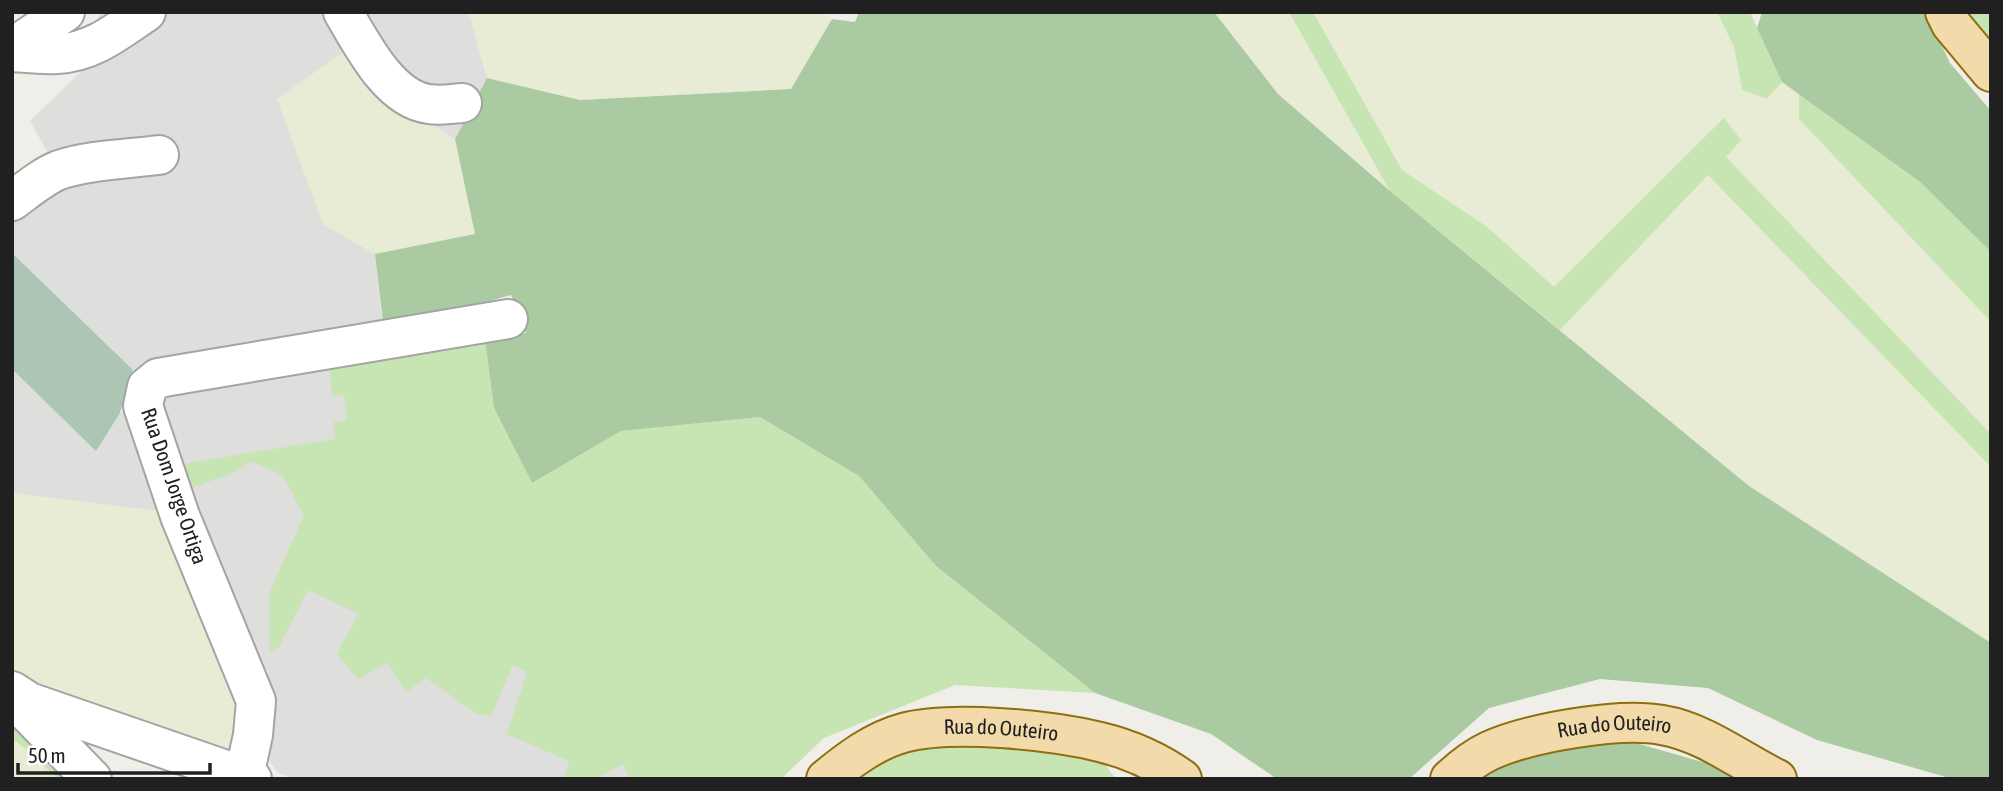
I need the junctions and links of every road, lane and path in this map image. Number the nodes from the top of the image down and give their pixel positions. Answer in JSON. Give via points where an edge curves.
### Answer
{"nodes":[{"id":1,"x":65,"y":12,"type":"edge"},
{"id":2,"x":146,"y":12,"type":"edge"},
{"id":3,"x":343,"y":12,"type":"edge"},
{"id":4,"x":1945,"y":12,"type":"edge"},
{"id":5,"x":12,"y":50,"type":"edge"},
{"id":6,"x":1991,"y":72,"type":"edge"},
{"id":7,"x":462,"y":103,"type":"dead end"},
{"id":8,"x":159,"y":155,"type":"dead end"},
{"id":9,"x":12,"y":201,"type":"edge"},
{"id":10,"x":508,"y":318,"type":"dead end"},
{"id":11,"x":12,"y":691,"type":"edge"},
{"id":12,"x":12,"y":697,"type":"edge"},
{"id":13,"x":248,"y":778,"type":"edge"},
{"id":14,"x":93,"y":779,"type":"edge"},
{"id":15,"x":825,"y":779,"type":"edge"},
{"id":16,"x":1182,"y":779,"type":"edge"},
{"id":17,"x":1450,"y":779,"type":"edge"},
{"id":18,"x":1777,"y":779,"type":"edge"}],
"edges":[{"from":1,"to":5,"type":"street"},
{"from":2,"to":5,"type":"street","via":[[113,36],[78,51],[55,55]]},
{"from":3,"to":7,"type":"street","via":[[399,92],[429,104]]},
{"from":4,"to":6,"type":"main road"},
{"from":8,"to":9,"type":"street","via":[[58,171]]},
{"from":10,"to":13,"type":"street","name":"Rua Dom Jorge Ortiga","via":[[158,377],[147,387],[143,406],[180,516],[256,701]]},
{"from":11,"to":13,"type":"street","via":[[29,702]]},
{"from":12,"to":14,"type":"street"},
{"from":15,"to":16,"type":"main road","name":"Rua do Outeiro","via":[[855,755],[903,733],[963,727],[1099,741]]},
{"from":17,"to":18,"type":"main road","name":"Rua do Outeiro","via":[[1490,751],[1553,733],[1626,723],[1662,725],[1695,735]]}]}
